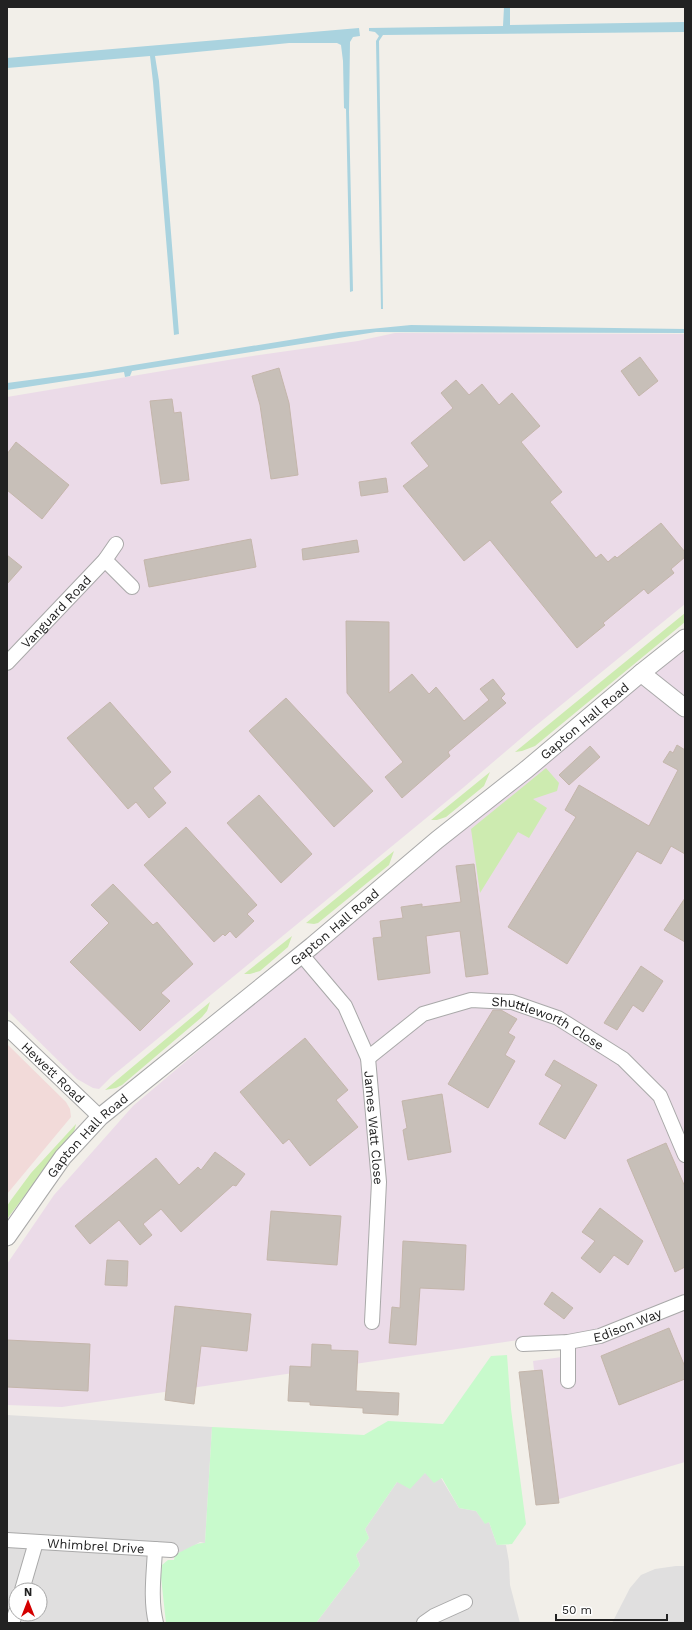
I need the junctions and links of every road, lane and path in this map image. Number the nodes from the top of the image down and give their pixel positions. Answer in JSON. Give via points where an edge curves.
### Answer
{"nodes":[{"id":1,"x":116,"y":544,"type":"dead end"},
{"id":2,"x":105,"y":560,"type":"junction"},
{"id":3,"x":132,"y":587,"type":"dead end"},
{"id":4,"x":685,"y":638,"type":"edge"},
{"id":5,"x":7,"y":663,"type":"edge"},
{"id":6,"x":641,"y":672,"type":"junction"},
{"id":7,"x":685,"y":708,"type":"edge"},
{"id":8,"x":301,"y":954,"type":"junction"},
{"id":9,"x":7,"y":1028,"type":"edge"},
{"id":10,"x":368,"y":1058,"type":"junction"},
{"id":11,"x":100,"y":1118,"type":"junction"},
{"id":12,"x":685,"y":1155,"type":"edge"},
{"id":13,"x":7,"y":1237,"type":"edge"},
{"id":14,"x":685,"y":1302,"type":"edge"},
{"id":15,"x":372,"y":1322,"type":"dead end"},
{"id":16,"x":568,"y":1342,"type":"junction"},
{"id":17,"x":523,"y":1344,"type":"dead end"},
{"id":18,"x":568,"y":1381,"type":"dead end"},
{"id":19,"x":7,"y":1540,"type":"edge"},
{"id":20,"x":36,"y":1542,"type":"junction"},
{"id":21,"x":155,"y":1549,"type":"junction"},
{"id":22,"x":171,"y":1550,"type":"dead end"},
{"id":23,"x":24,"y":1582,"type":"edge"},
{"id":24,"x":465,"y":1602,"type":"dead end"},
{"id":25,"x":156,"y":1623,"type":"edge"},
{"id":26,"x":424,"y":1623,"type":"edge"}],
"edges":[{"from":1,"to":2,"type":"street","name":"Vanguard Road"},
{"from":2,"to":3,"type":"street"},
{"from":2,"to":5,"type":"street","name":"Vanguard Road"},
{"from":4,"to":6,"type":"street","name":"Gapton Hall Road"},
{"from":6,"to":7,"type":"street"},
{"from":6,"to":8,"type":"street","name":"Gapton Hall Road"},
{"from":8,"to":10,"type":"street","name":"James Watt Close","via":[[345,1006]]},
{"from":8,"to":11,"type":"street","name":"Gapton Hall Road"},
{"from":9,"to":11,"type":"street","name":"Hewett Road"},
{"from":10,"to":12,"type":"street","name":"Shuttleworth Close","via":[[423,1014],[470,1000],[512,1002],[558,1018],[623,1059],[660,1096]]},
{"from":10,"to":15,"type":"street","name":"James Watt Close","via":[[379,1182]]},
{"from":11,"to":13,"type":"street","name":"Gapton Hall Road","via":[[63,1157]]},
{"from":14,"to":16,"type":"street","name":"Edison Way","via":[[600,1336]]},
{"from":16,"to":17,"type":"street","name":"Edison Way"},
{"from":16,"to":18,"type":"street"},
{"from":19,"to":20,"type":"street","name":"Whimbrel Drive"},
{"from":20,"to":21,"type":"street","name":"Whimbrel Drive"},
{"from":20,"to":23,"type":"street","name":"Whimbrel Drive"},
{"from":21,"to":22,"type":"street","name":"Whimbrel Drive"},
{"from":21,"to":25,"type":"street","name":"Whimbrel Drive","via":[[153,1598]]},
{"from":24,"to":26,"type":"street"}]}
